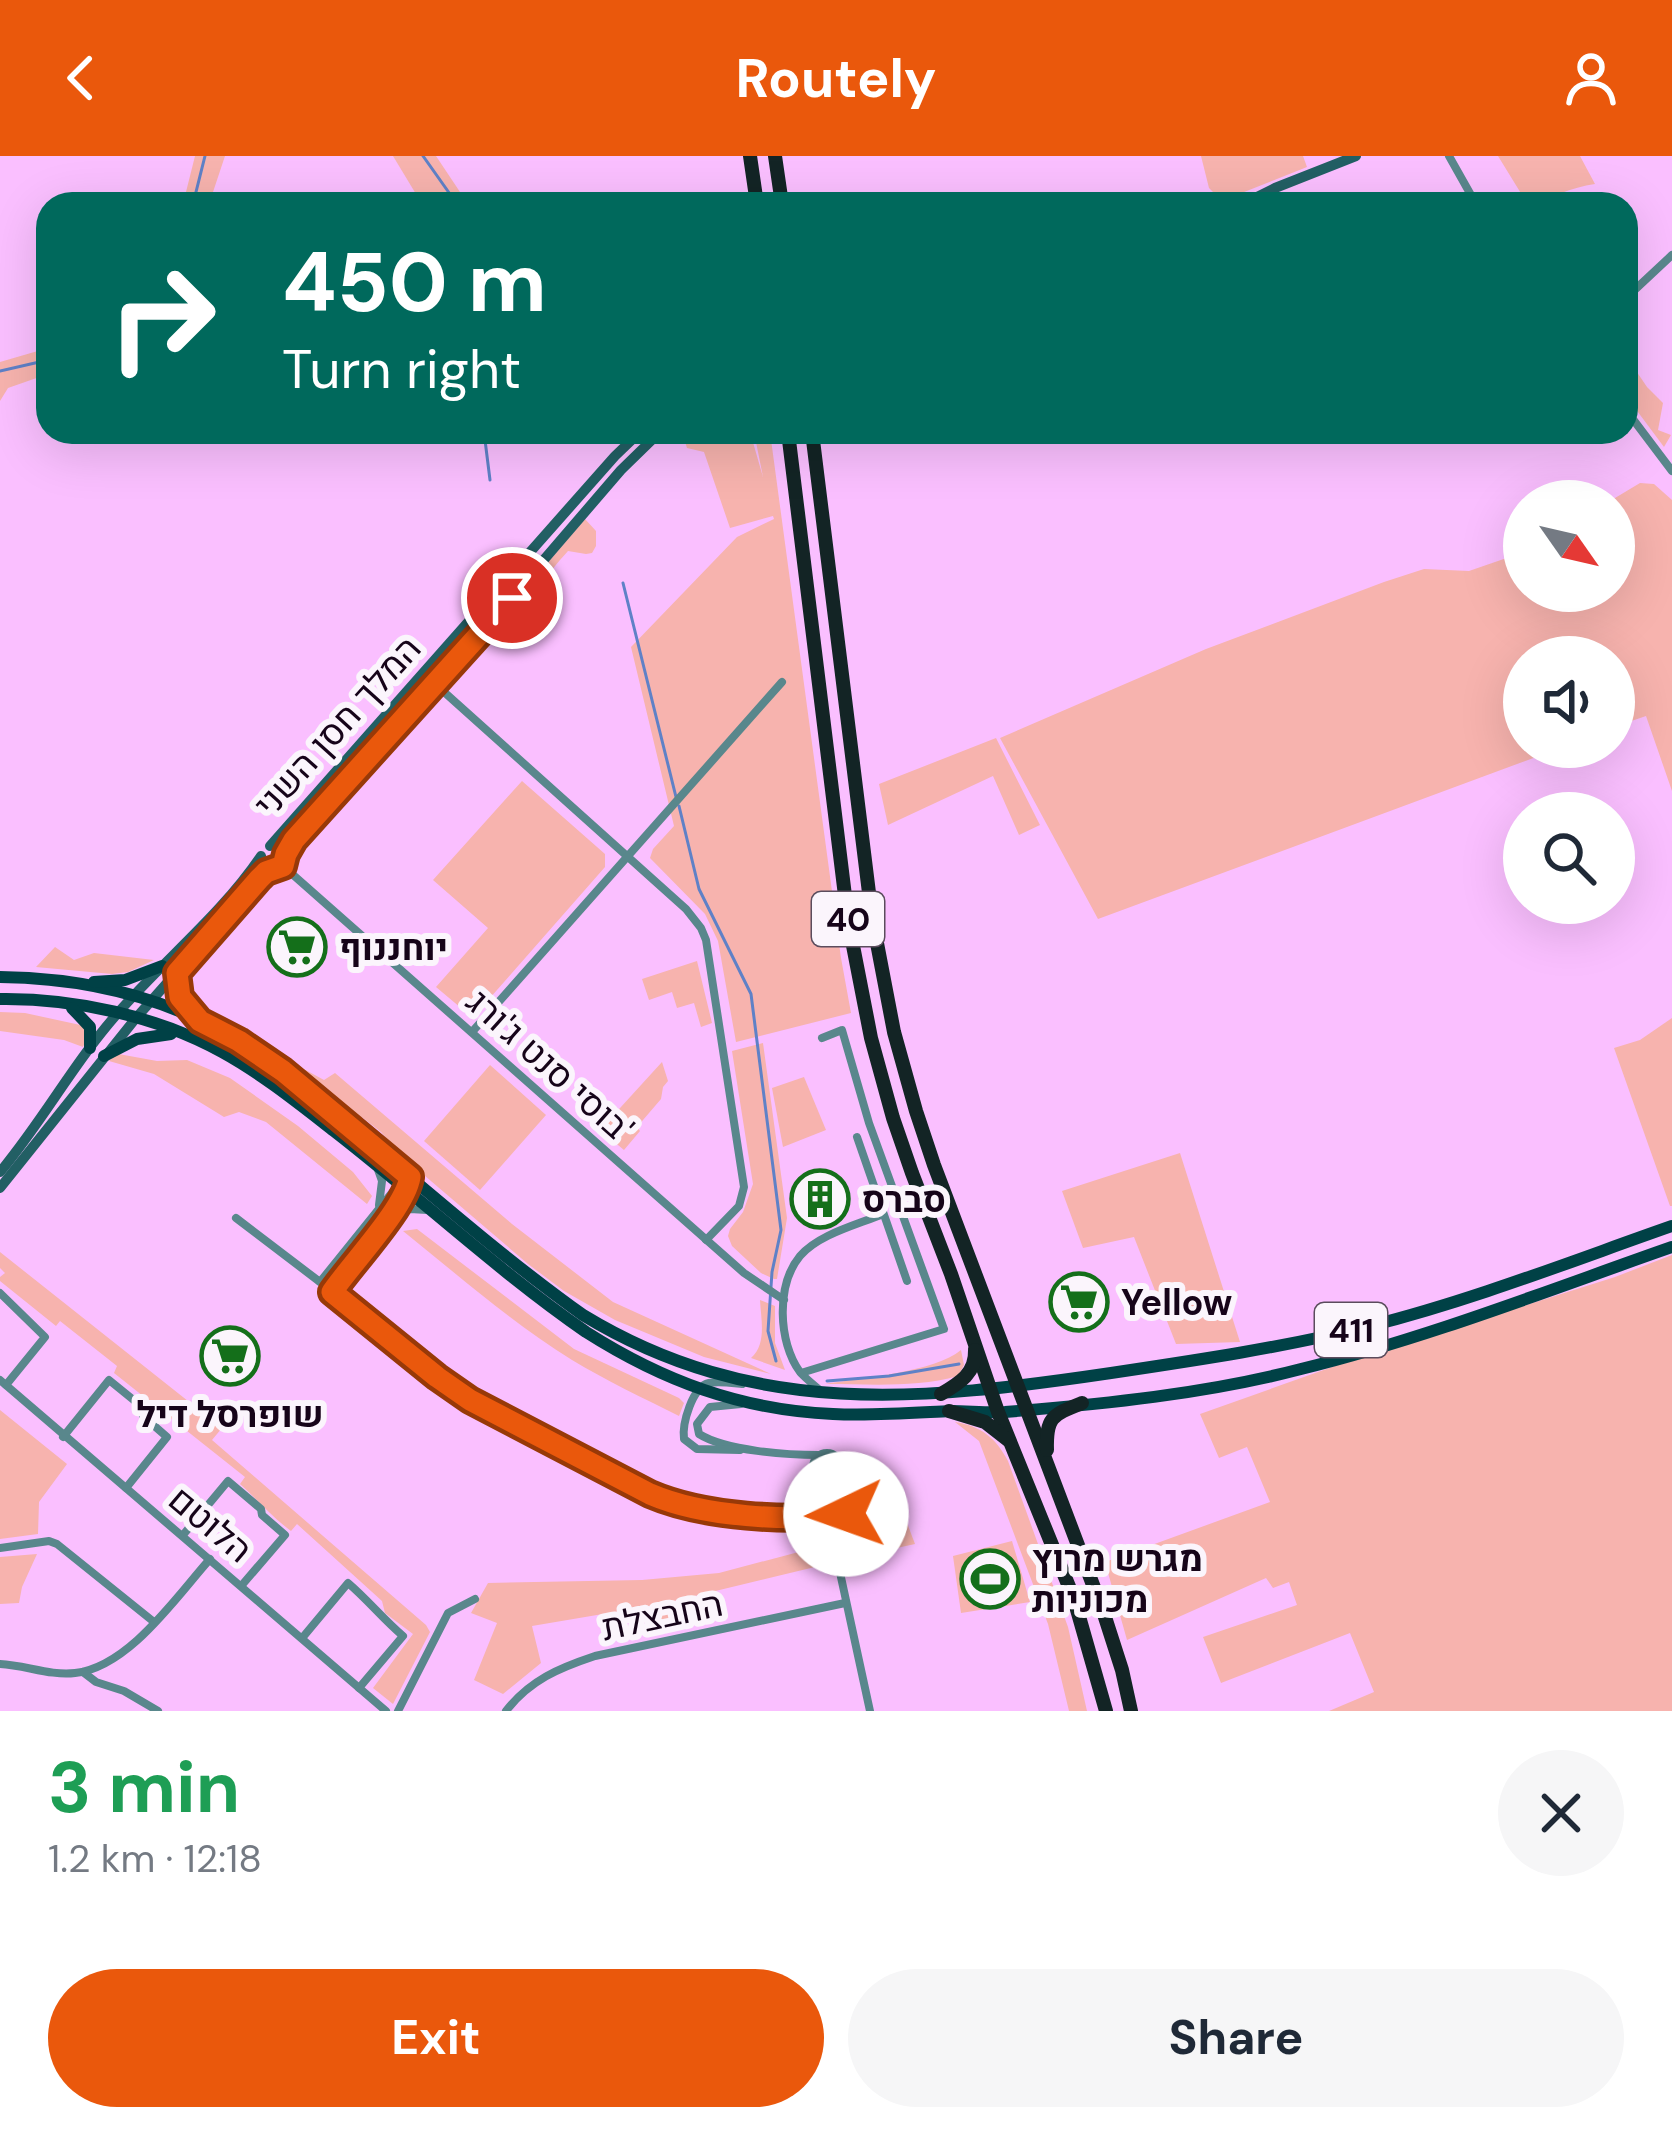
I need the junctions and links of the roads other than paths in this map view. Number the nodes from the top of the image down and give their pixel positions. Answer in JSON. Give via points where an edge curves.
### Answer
{"nodes":[{"id":1,"x":749,"y":156,"type":"edge"},
{"id":2,"x":775,"y":156,"type":"edge"},
{"id":3,"x":1312,"y":156,"type":"edge"},
{"id":4,"x":1357,"y":156,"type":"edge"},
{"id":5,"x":1449,"y":156,"type":"edge"},
{"id":6,"x":1318,"y":170,"type":"junction"},
{"id":7,"x":1275,"y":188,"type":"junction"},
{"id":8,"x":755,"y":192,"type":"edge"},
{"id":9,"x":780,"y":192,"type":"edge"},
{"id":10,"x":1263,"y":192,"type":"edge"},
{"id":11,"x":1267,"y":192,"type":"edge"},
{"id":12,"x":1470,"y":192,"type":"edge"},
{"id":13,"x":1672,"y":256,"type":"edge"},
{"id":14,"x":1638,"y":287,"type":"edge"},
{"id":15,"x":1638,"y":426,"type":"edge"},
{"id":16,"x":628,"y":444,"type":"edge"},
{"id":17,"x":648,"y":444,"type":"edge"},
{"id":18,"x":789,"y":444,"type":"edge"},
{"id":19,"x":813,"y":444,"type":"edge"},
{"id":20,"x":1672,"y":471,"type":"edge"},
{"id":21,"x":430,"y":679,"type":"junction"},
{"id":22,"x":782,"y":682,"type":"dead end"},
{"id":23,"x":266,"y":851,"type":"junction"},
{"id":24,"x":628,"y":857,"type":"junction"},
{"id":25,"x":280,"y":863,"type":"junction"},
{"id":26,"x":163,"y":966,"type":"junction"},
{"id":27,"x":177,"y":973,"type":"junction"},
{"id":28,"x":0,"y":977,"type":"edge"},
{"id":29,"x":80,"y":983,"type":"junction"},
{"id":30,"x":133,"y":997,"type":"junction"},
{"id":31,"x":0,"y":999,"type":"edge"},
{"id":32,"x":151,"y":1000,"type":"junction"},
{"id":33,"x":66,"y":1004,"type":"junction"},
{"id":34,"x":117,"y":1014,"type":"junction"},
{"id":35,"x":136,"y":1018,"type":"junction"},
{"id":36,"x":200,"y":1021,"type":"junction"},
{"id":37,"x":472,"y":1033,"type":"junction"},
{"id":38,"x":182,"y":1034,"type":"junction"},
{"id":39,"x":822,"y":1038,"type":"dead end"},
{"id":40,"x":90,"y":1048,"type":"junction"},
{"id":41,"x":104,"y":1056,"type":"junction"},
{"id":42,"x":857,"y":1137,"type":"dead end"},
{"id":43,"x":373,"y":1161,"type":"junction"},
{"id":44,"x":0,"y":1172,"type":"edge"},
{"id":45,"x":406,"y":1183,"type":"junction"},
{"id":46,"x":0,"y":1188,"type":"edge"},
{"id":47,"x":378,"y":1208,"type":"junction"},
{"id":48,"x":435,"y":1212,"type":"junction"},
{"id":49,"x":883,"y":1214,"type":"junction"},
{"id":50,"x":236,"y":1218,"type":"dead end"},
{"id":51,"x":389,"y":1219,"type":"junction"},
{"id":52,"x":1672,"y":1226,"type":"edge"},
{"id":53,"x":706,"y":1240,"type":"junction"},
{"id":54,"x":1672,"y":1247,"type":"edge"},
{"id":55,"x":907,"y":1281,"type":"dead end"},
{"id":56,"x":320,"y":1282,"type":"junction"},
{"id":57,"x":332,"y":1292,"type":"junction"},
{"id":58,"x":0,"y":1293,"type":"edge"},
{"id":59,"x":782,"y":1300,"type":"junction"},
{"id":60,"x":974,"y":1339,"type":"junction"},
{"id":61,"x":801,"y":1373,"type":"junction"},
{"id":62,"x":3,"y":1383,"type":"edge"},
{"id":63,"x":749,"y":1384,"type":"junction"},
{"id":64,"x":1018,"y":1387,"type":"junction"},
{"id":65,"x":990,"y":1388,"type":"junction"},
{"id":66,"x":698,"y":1389,"type":"junction"},
{"id":67,"x":825,"y":1394,"type":"junction"},
{"id":68,"x":941,"y":1394,"type":"junction"},
{"id":69,"x":1082,"y":1403,"type":"junction"},
{"id":70,"x":754,"y":1404,"type":"junction"},
{"id":71,"x":1027,"y":1409,"type":"junction"},
{"id":72,"x":949,"y":1412,"type":"junction"},
{"id":73,"x":998,"y":1412,"type":"junction"},
{"id":74,"x":63,"y":1437,"type":"junction"},
{"id":75,"x":1013,"y":1444,"type":"junction"},
{"id":76,"x":751,"y":1449,"type":"junction"},
{"id":77,"x":789,"y":1453,"type":"junction"},
{"id":78,"x":819,"y":1455,"type":"junction"},
{"id":79,"x":813,"y":1468,"type":"junction"},
{"id":80,"x":1048,"y":1468,"type":"junction"},
{"id":81,"x":837,"y":1478,"type":"junction"},
{"id":82,"x":126,"y":1488,"type":"junction"},
{"id":83,"x":183,"y":1534,"type":"junction"},
{"id":84,"x":0,"y":1548,"type":"edge"},
{"id":85,"x":210,"y":1559,"type":"junction"},
{"id":86,"x":839,"y":1568,"type":"dead end"},
{"id":87,"x":242,"y":1585,"type":"junction"},
{"id":88,"x":475,"y":1599,"type":"dead end"},
{"id":89,"x":845,"y":1603,"type":"junction"},
{"id":90,"x":154,"y":1622,"type":"junction"},
{"id":91,"x":303,"y":1637,"type":"junction"},
{"id":92,"x":0,"y":1664,"type":"edge"},
{"id":93,"x":83,"y":1672,"type":"junction"},
{"id":94,"x":1125,"y":1683,"type":"junction"},
{"id":95,"x":359,"y":1688,"type":"junction"},
{"id":96,"x":158,"y":1711,"type":"edge"},
{"id":97,"x":386,"y":1711,"type":"edge"},
{"id":98,"x":398,"y":1711,"type":"edge"},
{"id":99,"x":506,"y":1711,"type":"edge"},
{"id":100,"x":869,"y":1711,"type":"edge"},
{"id":101,"x":1106,"y":1711,"type":"edge"},
{"id":102,"x":1131,"y":1711,"type":"edge"},
{"id":103,"x":1148,"y":1711,"type":"edge"}],
"edges":[{"from":1,"to":8,"type":"highway"},
{"from":2,"to":9,"type":"highway"},
{"from":3,"to":6,"type":"street"},
{"from":4,"to":6,"type":"street"},
{"from":5,"to":12,"type":"street"},
{"from":6,"to":7,"type":"street"},
{"from":7,"to":10,"type":"street"},
{"from":7,"to":11,"type":"street"},
{"from":13,"to":14,"type":"street"},
{"from":15,"to":20,"type":"street"},
{"from":16,"to":21,"type":"street","name":"המלך חסן השני"},
{"from":17,"to":21,"type":"street","name":"המלך חסן השני"},
{"from":18,"to":60,"type":"highway","number":"40","via":[[866,1017],[893,1118]]},
{"from":19,"to":64,"type":"highway","number":"40","via":[[890,1012],[934,1165]]},
{"from":21,"to":23,"type":"street","name":"המלך חסן השני"},
{"from":21,"to":24,"type":"street"},
{"from":21,"to":25,"type":"street","name":"המלך חסן השני"},
{"from":22,"to":24,"type":"street"},
{"from":23,"to":25,"type":"street","via":[[264,865]]},
{"from":23,"to":25,"type":"street","via":[[281,848]]},
{"from":23,"to":26,"type":"street","name":"המלך חסן השני"},
{"from":24,"to":37,"type":"street"},
{"from":24,"to":53,"type":"street","via":[[686,908],[706,940],[744,1187],[739,1206]]},
{"from":25,"to":27,"type":"street","name":"המלך חסן השני"},
{"from":25,"to":37,"type":"street","name":"בוסי סנט ג'ורג'"},
{"from":26,"to":29,"type":"main road","via":[[125,980]]},
{"from":26,"to":30,"type":"street","name":"המלך חסן השני"},
{"from":27,"to":32,"type":"street","name":"המלך חסן השני"},
{"from":27,"to":36,"type":"main road","via":[[180,997]]},
{"from":28,"to":29,"type":"main road","number":"411"},
{"from":29,"to":30,"type":"main road","number":"411"},
{"from":30,"to":32,"type":"main road","number":"411"},
{"from":30,"to":34,"type":"street","name":"המלך חסן השני"},
{"from":31,"to":33,"type":"main road","number":"411"},
{"from":32,"to":35,"type":"street","name":"המלך חסן השני"},
{"from":32,"to":36,"type":"main road","number":"411"},
{"from":33,"to":34,"type":"main road","number":"411"},
{"from":33,"to":40,"type":"main road","via":[[88,1022]]},
{"from":34,"to":35,"type":"main road","number":"411"},
{"from":34,"to":40,"type":"street","name":"המלך חסן השני"},
{"from":35,"to":38,"type":"main road","number":"411"},
{"from":35,"to":41,"type":"street","name":"המלך חסן השני"},
{"from":36,"to":45,"type":"main road","number":"411","via":[[283,1071]]},
{"from":37,"to":53,"type":"street","name":"בוסי סנט ג'ורג'"},
{"from":38,"to":41,"type":"main road","via":[[147,1036]]},
{"from":38,"to":43,"type":"main road","number":"411","via":[[259,1075]]},
{"from":39,"to":61,"type":"street","via":[[842,1030],[944,1329]]},
{"from":40,"to":44,"type":"street","name":"המלך חסן השני"},
{"from":41,"to":46,"type":"street","name":"המלך חסן השני"},
{"from":42,"to":49,"type":"street"},
{"from":43,"to":45,"type":"main road","number":"411"},
{"from":43,"to":47,"type":"street","via":[[382,1181]]},
{"from":45,"to":47,"type":"street"},
{"from":45,"to":48,"type":"main road","number":"411"},
{"from":45,"to":51,"type":"street"},
{"from":45,"to":63,"type":"main road","number":"411","via":[[583,1315],[645,1348]]},
{"from":47,"to":56,"type":"street"},
{"from":48,"to":51,"type":"street","via":[[410,1209]]},
{"from":48,"to":66,"type":"main road","number":"411","via":[[586,1332]]},
{"from":49,"to":55,"type":"street"},
{"from":49,"to":59,"type":"street","via":[[804,1252]]},
{"from":50,"to":56,"type":"street"},
{"from":51,"to":57,"type":"street"},
{"from":52,"to":64,"type":"main road","number":"411","via":[[1369,1327]]},
{"from":53,"to":59,"type":"street","name":"בוסי סנט ג'ורג'"},
{"from":54,"to":69,"type":"main road","number":"411","via":[[1300,1370]]},
{"from":56,"to":57,"type":"street"},
{"from":57,"to":81,"type":"street","via":[[470,1400],[662,1499],[811,1519],[846,1514]]},
{"from":58,"to":62,"type":"street","via":[[45,1336]]},
{"from":59,"to":61,"type":"street","via":[[784,1335]]},
{"from":60,"to":65,"type":"highway","number":"40"},
{"from":60,"to":68,"type":"highway","via":[[970,1372]]},
{"from":61,"to":67,"type":"street"},
{"from":62,"to":74,"type":"street","name":"הלוטם"},
{"from":63,"to":66,"type":"street"},
{"from":63,"to":67,"type":"main road","number":"411"},
{"from":64,"to":65,"type":"main road","number":"411"},
{"from":64,"to":71,"type":"highway","number":"40"},
{"from":65,"to":68,"type":"main road","number":"411"},
{"from":65,"to":73,"type":"highway","number":"40"},
{"from":66,"to":70,"type":"main road","number":"411"},
{"from":66,"to":76,"type":"street","via":[[684,1439],[698,1449]]},
{"from":67,"to":68,"type":"main road","number":"411"},
{"from":69,"to":71,"type":"main road","number":"411"},
{"from":69,"to":80,"type":"highway","via":[[1050,1421]]},
{"from":70,"to":72,"type":"main road","number":"411","via":[[829,1414]]},
{"from":70,"to":76,"type":"street","via":[[715,1405],[697,1424],[709,1440]]},
{"from":71,"to":73,"type":"main road","number":"411"},
{"from":71,"to":80,"type":"highway","number":"40"},
{"from":72,"to":73,"type":"main road","number":"411"},
{"from":72,"to":75,"type":"highway","via":[[985,1422]]},
{"from":73,"to":75,"type":"highway","number":"40"},
{"from":74,"to":82,"type":"street","name":"הלוטם"},
{"from":74,"to":82,"type":"street","via":[[109,1380],[167,1437]]},
{"from":75,"to":101,"type":"highway","number":"40","via":[[1074,1599]]},
{"from":76,"to":77,"type":"street"},
{"from":77,"to":78,"type":"street"},
{"from":77,"to":79,"type":"street"},
{"from":78,"to":79,"type":"street"},
{"from":78,"to":81,"type":"street","via":[[837,1456]]},
{"from":79,"to":81,"type":"street","via":[[824,1481]]},
{"from":80,"to":94,"type":"highway","number":"40"},
{"from":82,"to":83,"type":"street","name":"הלוטם"},
{"from":83,"to":85,"type":"street","name":"הלוטם"},
{"from":83,"to":87,"type":"street","via":[[227,1481],[262,1509],[285,1535]]},
{"from":84,"to":90,"type":"street","via":[[57,1544]]},
{"from":85,"to":87,"type":"street","name":"הלוטם"},
{"from":85,"to":90,"type":"street"},
{"from":86,"to":89,"type":"street"},
{"from":87,"to":91,"type":"street","name":"הלוטם"},
{"from":88,"to":98,"type":"street","via":[[448,1613]]},
{"from":89,"to":99,"type":"street","name":"החבצלת","via":[[595,1656],[538,1680]]},
{"from":89,"to":100,"type":"street"},
{"from":90,"to":93,"type":"street","via":[[128,1648]]},
{"from":91,"to":95,"type":"street","name":"הלוטם"},
{"from":91,"to":95,"type":"street","via":[[348,1583],[374,1606],[403,1636]]},
{"from":92,"to":93,"type":"street"},
{"from":93,"to":96,"type":"street"},
{"from":94,"to":102,"type":"highway","number":"40"},
{"from":94,"to":103,"type":"highway"},
{"from":95,"to":97,"type":"street","name":"הלוטם"}]}
